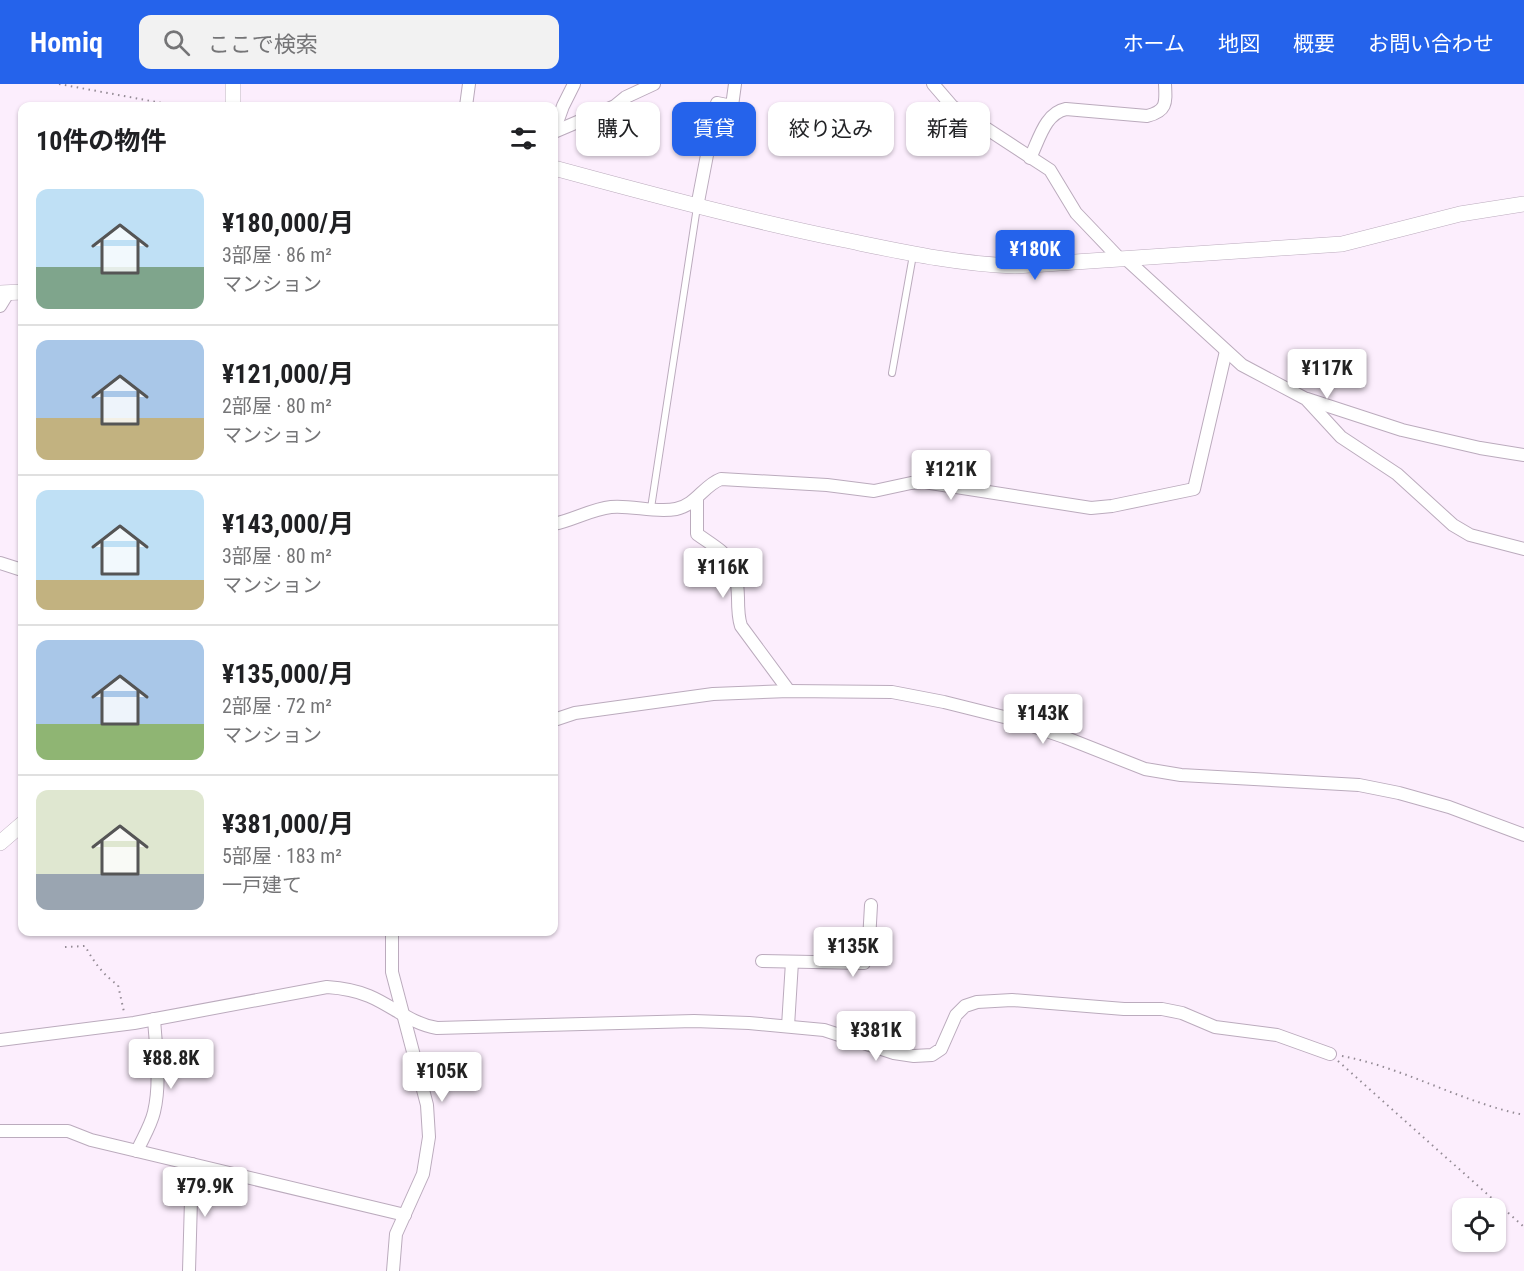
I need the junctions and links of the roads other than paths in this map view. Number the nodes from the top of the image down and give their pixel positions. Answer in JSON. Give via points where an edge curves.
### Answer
{"nodes":[{"id":1,"x":233,"y":84,"type":"edge"},
{"id":2,"x":469,"y":84,"type":"edge"},
{"id":3,"x":574,"y":84,"type":"edge"},
{"id":4,"x":654,"y":84,"type":"edge"},
{"id":5,"x":735,"y":84,"type":"edge"},
{"id":6,"x":933,"y":84,"type":"edge"},
{"id":7,"x":1165,"y":84,"type":"edge"},
{"id":8,"x":233,"y":102,"type":"edge"},
{"id":9,"x":467,"y":102,"type":"edge"},
{"id":10,"x":558,"y":120,"type":"edge"},
{"id":11,"x":558,"y":130,"type":"edge"},
{"id":12,"x":1030,"y":158,"type":"junction"},
{"id":13,"x":558,"y":169,"type":"edge"},
{"id":14,"x":1524,"y":204,"type":"edge"},
{"id":15,"x":697,"y":207,"type":"junction"},
{"id":16,"x":913,"y":254,"type":"junction"},
{"id":17,"x":1122,"y":258,"type":"junction"},
{"id":18,"x":1226,"y":351,"type":"junction"},
{"id":19,"x":892,"y":373,"type":"dead end"},
{"id":20,"x":1306,"y":399,"type":"junction"},
{"id":21,"x":1524,"y":455,"type":"edge"},
{"id":22,"x":697,"y":498,"type":"junction"},
{"id":23,"x":651,"y":508,"type":"junction"},
{"id":24,"x":558,"y":523,"type":"edge"},
{"id":25,"x":1524,"y":549,"type":"edge"},
{"id":26,"x":0,"y":563,"type":"edge"},
{"id":27,"x":18,"y":569,"type":"edge"},
{"id":28,"x":789,"y":692,"type":"junction"},
{"id":29,"x":558,"y":719,"type":"edge"},
{"id":30,"x":18,"y":827,"type":"edge"},
{"id":31,"x":1524,"y":835,"type":"edge"},
{"id":32,"x":0,"y":843,"type":"edge"},
{"id":33,"x":871,"y":905,"type":"dead end"},
{"id":34,"x":392,"y":936,"type":"edge"},
{"id":35,"x":762,"y":961,"type":"dead end"},
{"id":36,"x":792,"y":962,"type":"junction"},
{"id":37,"x":403,"y":1016,"type":"junction"},
{"id":38,"x":154,"y":1020,"type":"junction"},
{"id":39,"x":788,"y":1026,"type":"junction"},
{"id":40,"x":0,"y":1040,"type":"edge"},
{"id":41,"x":1330,"y":1054,"type":"road end"},
{"id":42,"x":0,"y":1131,"type":"edge"},
{"id":43,"x":137,"y":1151,"type":"junction"},
{"id":44,"x":192,"y":1164,"type":"junction"},
{"id":45,"x":405,"y":1215,"type":"junction"},
{"id":46,"x":189,"y":1271,"type":"edge"},
{"id":47,"x":393,"y":1271,"type":"edge"}],
"edges":[{"from":1,"to":8,"type":"street"},
{"from":2,"to":9,"type":"street"},
{"from":3,"to":10,"type":"street"},
{"from":4,"to":11,"type":"street"},
{"from":5,"to":15,"type":"street","via":[[732,106],[717,103]]},
{"from":6,"to":12,"type":"street","via":[[952,106]]},
{"from":7,"to":12,"type":"street","via":[[1166,100],[1157,114],[1058,111],[1050,116]]},
{"from":12,"to":17,"type":"street","via":[[1050,170],[1076,213]]},
{"from":13,"to":15,"type":"street"},
{"from":14,"to":17,"type":"street","via":[[1460,214],[1342,244]]},
{"from":15,"to":16,"type":"street"},
{"from":15,"to":23,"type":"lane"},
{"from":16,"to":17,"type":"street","via":[[953,262],[1016,266]]},
{"from":16,"to":19,"type":"lane"},
{"from":17,"to":18,"type":"street"},
{"from":18,"to":20,"type":"street","via":[[1242,365]]},
{"from":18,"to":22,"type":"street","via":[[1194,489],[1091,507],[924,482],[874,491],[827,484],[721,479],[711,483]]},
{"from":20,"to":21,"type":"street","via":[[1402,430]]},
{"from":20,"to":25,"type":"street","via":[[1341,437],[1397,474],[1453,525],[1470,535]]},
{"from":22,"to":23,"type":"street","via":[[675,509]]},
{"from":22,"to":28,"type":"street","via":[[697,534],[728,556],[735,567],[741,626]]},
{"from":23,"to":24,"type":"street","via":[[610,507]]},
{"from":26,"to":27,"type":"street"},
{"from":28,"to":29,"type":"street","via":[[713,694]]},
{"from":28,"to":31,"type":"street","via":[[892,692],[944,702],[1012,719],[1145,769],[1181,775],[1359,785],[1449,807]]},
{"from":30,"to":32,"type":"street"},
{"from":33,"to":36,"type":"street","via":[[864,963]]},
{"from":34,"to":37,"type":"street","via":[[392,972]]},
{"from":35,"to":36,"type":"street"},
{"from":36,"to":39,"type":"street"},
{"from":37,"to":38,"type":"street","via":[[371,997],[327,987]]},
{"from":37,"to":39,"type":"street","via":[[437,1028],[694,1021]]},
{"from":37,"to":45,"type":"street","via":[[427,1106],[429,1137],[423,1174]]},
{"from":38,"to":40,"type":"street"},
{"from":38,"to":43,"type":"street","via":[[156,1101],[154,1115]]},
{"from":39,"to":41,"type":"street","via":[[824,1030],[894,1053],[932,1055],[941,1049],[956,1015],[965,1006],[1024,1001],[1162,1009],[1215,1027],[1277,1035]]},
{"from":42,"to":43,"type":"street","via":[[68,1131]]},
{"from":43,"to":44,"type":"street"},
{"from":44,"to":45,"type":"street"},
{"from":44,"to":46,"type":"street"},
{"from":45,"to":47,"type":"street","via":[[396,1234]]}]}
